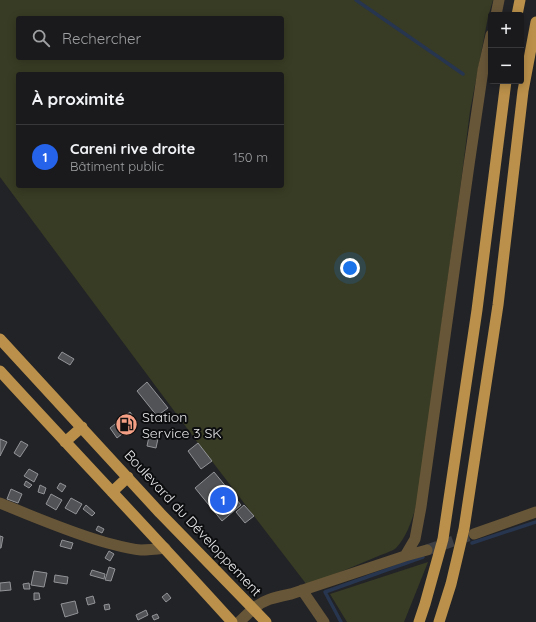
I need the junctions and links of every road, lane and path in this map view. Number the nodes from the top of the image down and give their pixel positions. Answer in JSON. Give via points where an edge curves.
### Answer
{"nodes":[{"id":1,"x":499,"y":0,"type":"edge"},
{"id":2,"x":520,"y":0,"type":"edge"},
{"id":3,"x":497,"y":12,"type":"edge"},
{"id":4,"x":518,"y":12,"type":"edge"},
{"id":5,"x":536,"y":22,"type":"edge"},
{"id":6,"x":488,"y":48,"type":"edge"},
{"id":7,"x":506,"y":84,"type":"edge"},
{"id":8,"x":0,"y":338,"type":"edge"},
{"id":9,"x":0,"y":371,"type":"edge"},
{"id":10,"x":82,"y":427,"type":"junction"},
{"id":11,"x":65,"y":442,"type":"junction"},
{"id":12,"x":128,"y":477,"type":"junction"},
{"id":13,"x":112,"y":492,"type":"junction"},
{"id":14,"x":0,"y":503,"type":"edge"},
{"id":15,"x":536,"y":512,"type":"edge"},
{"id":16,"x":474,"y":534,"type":"tunnel mouth"},
{"id":17,"x":165,"y":548,"type":"junction"},
{"id":18,"x":427,"y":550,"type":"tunnel mouth"},
{"id":19,"x":405,"y":556,"type":"junction"},
{"id":20,"x":302,"y":590,"type":"junction"},
{"id":21,"x":253,"y":608,"type":"junction"},
{"id":22,"x":232,"y":622,"type":"edge"},
{"id":23,"x":239,"y":622,"type":"edge"},
{"id":24,"x":266,"y":622,"type":"edge"},
{"id":25,"x":324,"y":622,"type":"edge"},
{"id":26,"x":419,"y":622,"type":"edge"},
{"id":27,"x":438,"y":622,"type":"edge"}],
"edges":[{"from":1,"to":3,"type":"street"},
{"from":2,"to":4,"type":"highway"},
{"from":5,"to":27,"type":"highway","via":[[523,91],[498,305],[464,529],[451,584]]},
{"from":6,"to":19,"type":"street","via":[[468,164],[421,507],[415,539]]},
{"from":7,"to":26,"type":"highway","via":[[477,310],[442,539]]},
{"from":8,"to":10,"type":"highway","name":"Boulevard du Développement"},
{"from":9,"to":11,"type":"highway"},
{"from":10,"to":11,"type":"highway"},
{"from":10,"to":12,"type":"highway","name":"Boulevard du Développement"},
{"from":11,"to":13,"type":"highway"},
{"from":12,"to":13,"type":"highway"},
{"from":12,"to":21,"type":"highway","name":"Boulevard du Développement"},
{"from":13,"to":17,"type":"highway"},
{"from":14,"to":17,"type":"street","via":[[109,543],[142,550]]},
{"from":15,"to":16,"type":"street"},
{"from":17,"to":22,"type":"highway"},
{"from":18,"to":19,"type":"street"},
{"from":19,"to":20,"type":"street"},
{"from":20,"to":21,"type":"street","via":[[274,598]]},
{"from":20,"to":25,"type":"street"},
{"from":21,"to":23,"type":"street"},
{"from":21,"to":24,"type":"highway","name":"Boulevard du Développement"}]}
